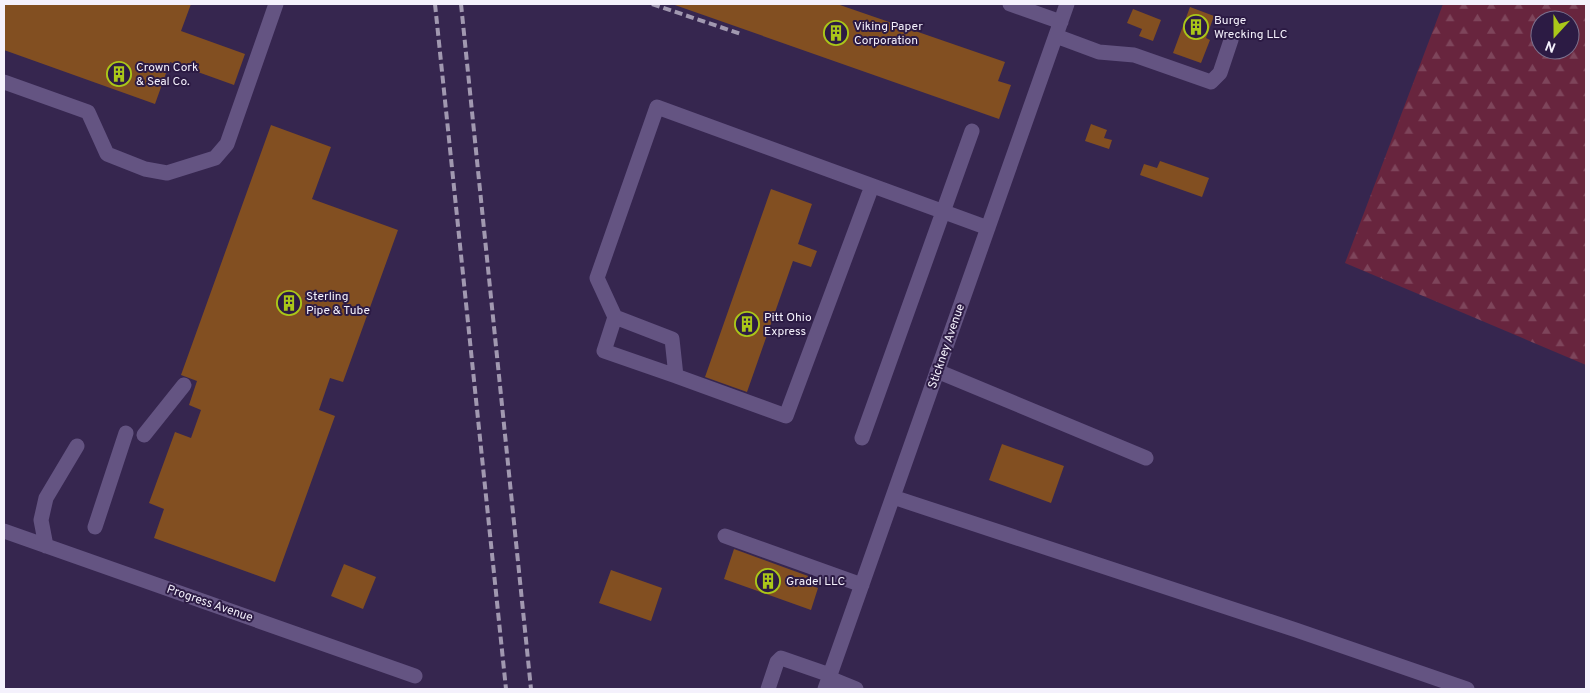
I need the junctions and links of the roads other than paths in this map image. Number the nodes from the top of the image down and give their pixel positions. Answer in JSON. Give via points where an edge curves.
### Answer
{"nodes":[{"id":1,"x":276,"y":4,"type":"edge"},
{"id":2,"x":1067,"y":4,"type":"edge"},
{"id":3,"x":1019,"y":5,"type":"edge"},
{"id":4,"x":1061,"y":22,"type":"junction"},
{"id":5,"x":1056,"y":36,"type":"junction"},
{"id":6,"x":1231,"y":40,"type":"dead end"},
{"id":7,"x":4,"y":82,"type":"edge"},
{"id":8,"x":972,"y":131,"type":"dead end"},
{"id":9,"x":872,"y":186,"type":"junction"},
{"id":10,"x":944,"y":212,"type":"junction"},
{"id":11,"x":988,"y":228,"type":"junction"},
{"id":12,"x":615,"y":317,"type":"junction"},
{"id":13,"x":938,"y":371,"type":"junction"},
{"id":14,"x":676,"y":376,"type":"junction"},
{"id":15,"x":184,"y":385,"type":"dead end"},
{"id":16,"x":126,"y":433,"type":"dead end"},
{"id":17,"x":144,"y":435,"type":"dead end"},
{"id":18,"x":862,"y":438,"type":"dead end"},
{"id":19,"x":77,"y":446,"type":"dead end"},
{"id":20,"x":1146,"y":458,"type":"dead end"},
{"id":21,"x":893,"y":496,"type":"junction"},
{"id":22,"x":95,"y":527,"type":"dead end"},
{"id":23,"x":4,"y":531,"type":"edge"},
{"id":24,"x":725,"y":536,"type":"dead end"},
{"id":25,"x":46,"y":546,"type":"junction"},
{"id":26,"x":862,"y":585,"type":"junction"},
{"id":27,"x":415,"y":676,"type":"dead end"},
{"id":28,"x":828,"y":681,"type":"edge"},
{"id":29,"x":768,"y":689,"type":"edge"},
{"id":30,"x":856,"y":689,"type":"edge"},
{"id":31,"x":1467,"y":689,"type":"edge"}],
"edges":[{"from":1,"to":7,"type":"street","via":[[227,144],[215,158],[167,173],[145,169],[107,154],[88,112]]},
{"from":2,"to":4,"type":"street","name":"Stickney Avenue"},
{"from":3,"to":4,"type":"street"},
{"from":4,"to":5,"type":"street","name":"Stickney Avenue"},
{"from":5,"to":6,"type":"street","via":[[1099,52],[1134,55],[1211,82],[1220,72]]},
{"from":5,"to":11,"type":"street","name":"Stickney Avenue"},
{"from":8,"to":10,"type":"street"},
{"from":9,"to":10,"type":"street"},
{"from":9,"to":12,"type":"street","via":[[657,108],[597,278]]},
{"from":9,"to":14,"type":"street","via":[[786,416]]},
{"from":10,"to":11,"type":"street"},
{"from":10,"to":18,"type":"street"},
{"from":11,"to":13,"type":"street","name":"Stickney Avenue"},
{"from":12,"to":14,"type":"street","via":[[672,338]]},
{"from":12,"to":14,"type":"street","via":[[604,351]]},
{"from":13,"to":20,"type":"street"},
{"from":13,"to":21,"type":"street","name":"Stickney Avenue"},
{"from":15,"to":17,"type":"street"},
{"from":16,"to":22,"type":"street"},
{"from":19,"to":25,"type":"street","via":[[46,498],[40,520]]},
{"from":21,"to":26,"type":"street","name":"Stickney Avenue"},
{"from":21,"to":31,"type":"street"},
{"from":23,"to":25,"type":"street","name":"Progress Avenue"},
{"from":24,"to":26,"type":"street"},
{"from":25,"to":27,"type":"street","name":"Progress Avenue"},
{"from":26,"to":28,"type":"street","name":"Stickney Avenue"},
{"from":28,"to":29,"type":"street","via":[[782,658],[777,662]]},
{"from":28,"to":30,"type":"street"}]}
